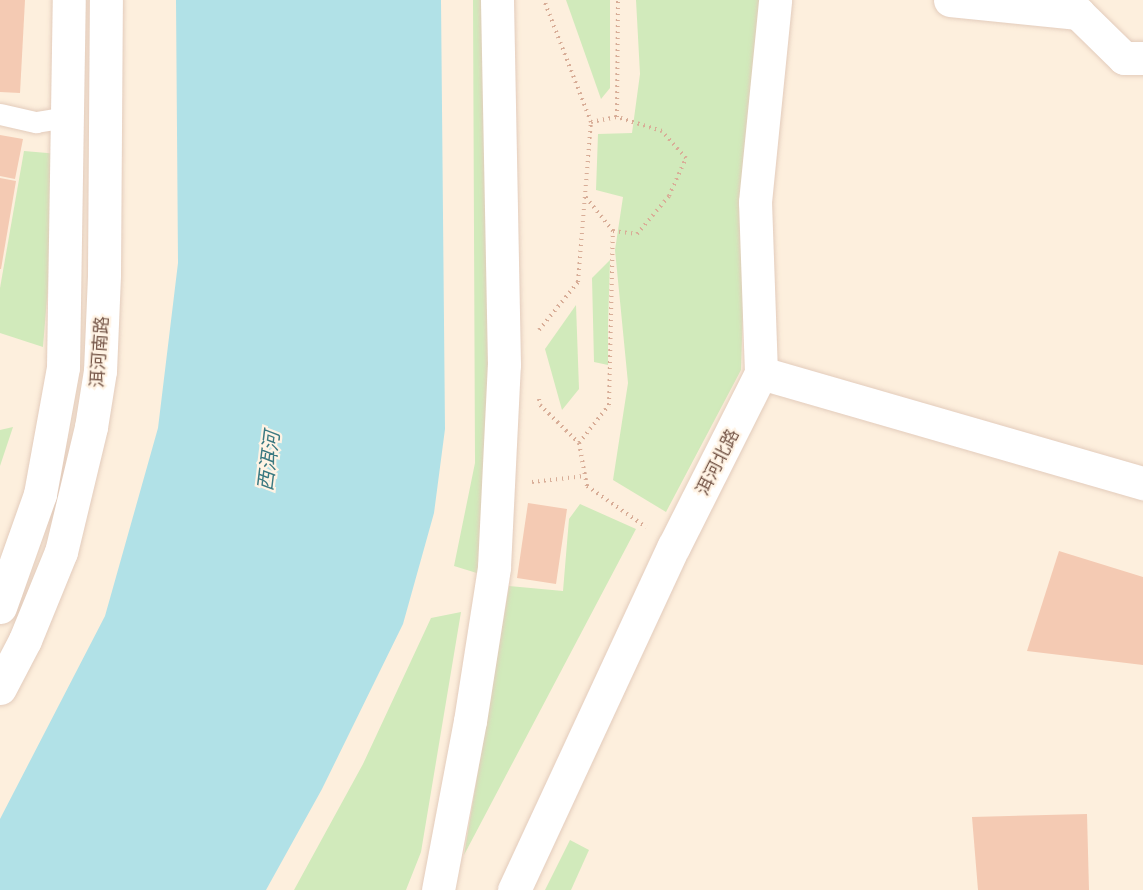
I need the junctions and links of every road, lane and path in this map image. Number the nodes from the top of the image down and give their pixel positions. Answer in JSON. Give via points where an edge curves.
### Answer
{"nodes":[{"id":1,"x":69,"y":0,"type":"edge"},
{"id":2,"x":106,"y":0,"type":"edge"},
{"id":3,"x":497,"y":0,"type":"edge"},
{"id":4,"x":544,"y":0,"type":"edge"},
{"id":5,"x":618,"y":0,"type":"edge"},
{"id":6,"x":775,"y":0,"type":"edge"},
{"id":7,"x":950,"y":0,"type":"edge"},
{"id":8,"x":1143,"y":58,"type":"edge"},
{"id":9,"x":0,"y":114,"type":"edge"},
{"id":10,"x":68,"y":117,"type":"junction"},
{"id":11,"x":617,"y":117,"type":"junction"},
{"id":12,"x":591,"y":122,"type":"junction"},
{"id":13,"x":585,"y":196,"type":"junction"},
{"id":14,"x":613,"y":231,"type":"junction"},
{"id":15,"x":536,"y":333,"type":"dead end"},
{"id":16,"x":762,"y":373,"type":"junction"},
{"id":17,"x":539,"y":393,"type":"dead end"},
{"id":18,"x":579,"y":443,"type":"junction"},
{"id":19,"x":585,"y":476,"type":"junction"},
{"id":20,"x":1143,"y":483,"type":"edge"},
{"id":21,"x":498,"y":486,"type":"junction"},
{"id":22,"x":674,"y":546,"type":"junction"},
{"id":23,"x":46,"y":592,"type":"junction"},
{"id":24,"x":1,"y":603,"type":"edge"},
{"id":25,"x":0,"y":687,"type":"edge"},
{"id":26,"x":438,"y":890,"type":"edge"},
{"id":27,"x":514,"y":890,"type":"edge"}],
"edges":[{"from":1,"to":10,"type":"street","name":"洱河南路"},
{"from":2,"to":23,"type":"street","name":"洱河南路","via":[[100,370],[76,503]]},
{"from":3,"to":21,"type":"street","via":[[504,365]]},
{"from":4,"to":12,"type":"path"},
{"from":5,"to":11,"type":"path"},
{"from":6,"to":16,"type":"street","name":"洱河北路","via":[[755,202]]},
{"from":7,"to":8,"type":"street","via":[[1078,13],[1124,58]]},
{"from":9,"to":10,"type":"lane","via":[[36,122]]},
{"from":10,"to":24,"type":"street","name":"洱河南路","via":[[63,367],[40,494]]},
{"from":11,"to":12,"type":"path"},
{"from":11,"to":14,"type":"path","via":[[662,131],[686,158],[669,196],[637,234]]},
{"from":12,"to":13,"type":"path"},
{"from":13,"to":14,"type":"path"},
{"from":13,"to":15,"type":"path","via":[[578,282]]},
{"from":14,"to":18,"type":"path","via":[[609,405]]},
{"from":16,"to":20,"type":"street"},
{"from":16,"to":22,"type":"street","name":"洱河北路"},
{"from":17,"to":18,"type":"path","via":[[540,405]]},
{"from":18,"to":19,"type":"path"},
{"from":19,"to":21,"type":"path"},
{"from":19,"to":22,"type":"path","via":[[587,486]]},
{"from":21,"to":26,"type":"street","via":[[492,578]]},
{"from":22,"to":27,"type":"street","name":"洱河北路"},
{"from":23,"to":24,"type":"street"},
{"from":23,"to":25,"type":"street","name":"洱河南路"}]}
